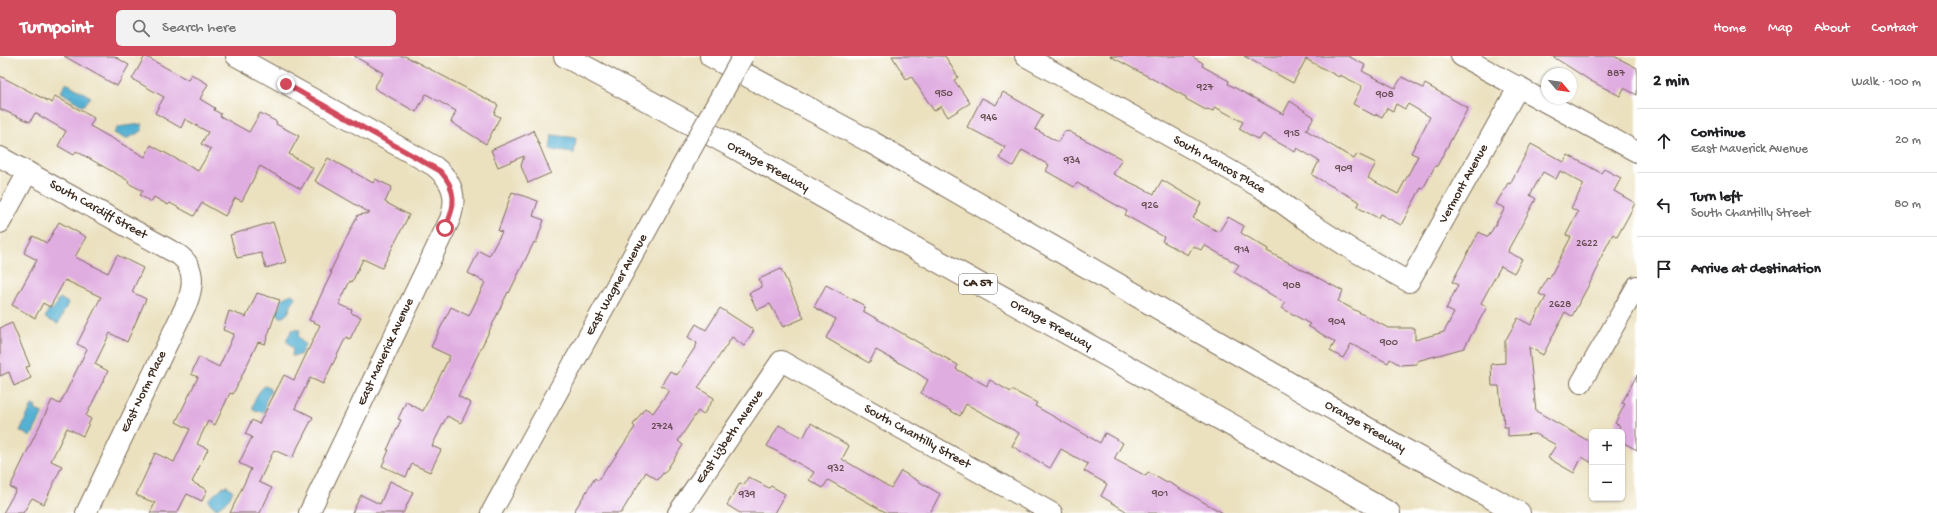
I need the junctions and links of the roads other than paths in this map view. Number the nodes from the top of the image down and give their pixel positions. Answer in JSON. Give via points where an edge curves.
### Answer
{"nodes":[{"id":1,"x":236,"y":56,"type":"edge"},
{"id":2,"x":565,"y":56,"type":"edge"},
{"id":3,"x":711,"y":56,"type":"edge"},
{"id":4,"x":743,"y":56,"type":"edge"},
{"id":5,"x":1024,"y":56,"type":"edge"},
{"id":6,"x":1461,"y":56,"type":"edge"},
{"id":7,"x":1518,"y":86,"type":"junction"},
{"id":8,"x":1637,"y":152,"type":"edge"},
{"id":9,"x":0,"y":157,"type":"edge"},
{"id":10,"x":28,"y":172,"type":"junction"},
{"id":11,"x":0,"y":223,"type":"edge"},
{"id":12,"x":190,"y":269,"type":"joint"},
{"id":13,"x":1409,"y":282,"type":"joint"},
{"id":14,"x":1637,"y":286,"type":"edge"},
{"id":15,"x":781,"y":361,"type":"joint"},
{"id":16,"x":1582,"y":383,"type":"dead end"},
{"id":17,"x":86,"y":513,"type":"edge"},
{"id":18,"x":309,"y":513,"type":"edge"},
{"id":19,"x":490,"y":513,"type":"edge"},
{"id":20,"x":678,"y":513,"type":"edge"},
{"id":21,"x":1052,"y":513,"type":"edge"},
{"id":22,"x":1389,"y":513,"type":"edge"},
{"id":23,"x":1518,"y":513,"type":"edge"}],
"edges":[{"from":1,"to":18,"type":"street","name":"East Maverick Avenue","via":[[434,166],[446,177],[453,189],[454,203],[450,219]]},
{"from":2,"to":22,"type":"highway","name":"Orange Freeway","number":"CA 57"},
{"from":3,"to":23,"type":"highway","name":"Orange Freeway","via":[[871,142]]},
{"from":4,"to":19,"type":"street","name":"East Wagner Avenue","bridge":true},
{"from":5,"to":13,"type":"street","name":"South Mancos Place","via":[[1264,190],[1304,220]]},
{"from":6,"to":7,"type":"street"},
{"from":7,"to":8,"type":"street"},
{"from":7,"to":13,"type":"street","name":"Vermont Avenue"},
{"from":9,"to":10,"type":"street","name":"South Cardiff Street"},
{"from":10,"to":11,"type":"street"},
{"from":10,"to":12,"type":"street","name":"South Cardiff Street","via":[[179,255]]},
{"from":12,"to":17,"type":"street","name":"East Norm Place","via":[[192,285],[187,303]]},
{"from":14,"to":16,"type":"street"},
{"from":15,"to":20,"type":"street","name":"East Lizbeth Avenue"},
{"from":15,"to":21,"type":"street","name":"South Chantilly Street"}]}
